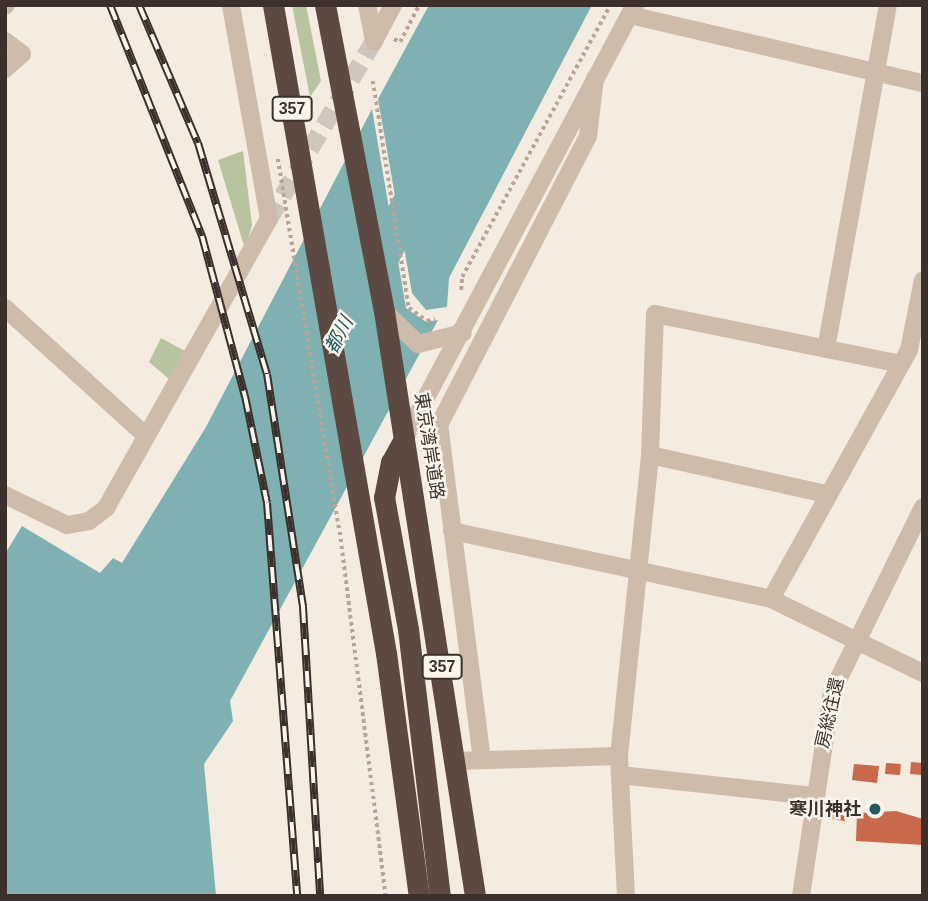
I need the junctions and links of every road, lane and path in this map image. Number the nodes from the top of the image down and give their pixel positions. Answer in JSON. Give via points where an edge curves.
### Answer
{"nodes":[{"id":1,"x":232,"y":5,"type":"edge"},
{"id":2,"x":273,"y":5,"type":"edge"},
{"id":3,"x":325,"y":5,"type":"edge"},
{"id":4,"x":367,"y":5,"type":"edge"},
{"id":5,"x":393,"y":5,"type":"edge"},
{"id":6,"x":419,"y":5,"type":"edge"},
{"id":7,"x":610,"y":5,"type":"edge"},
{"id":8,"x":888,"y":5,"type":"edge"},
{"id":9,"x":632,"y":10,"type":"edge"},
{"id":10,"x":382,"y":39,"type":"junction"},
{"id":11,"x":5,"y":41,"type":"edge"},
{"id":12,"x":5,"y":69,"type":"edge"},
{"id":13,"x":878,"y":73,"type":"junction"},
{"id":14,"x":595,"y":78,"type":"junction"},
{"id":15,"x":373,"y":81,"type":"dead end"},
{"id":16,"x":923,"y":83,"type":"edge"},
{"id":17,"x":278,"y":159,"type":"dead end"},
{"id":18,"x":923,"y":280,"type":"edge"},
{"id":19,"x":461,"y":294,"type":"dead end"},
{"id":20,"x":5,"y":308,"type":"edge"},
{"id":21,"x":384,"y":311,"type":"junction"},
{"id":22,"x":438,"y":318,"type":"dead end"},
{"id":23,"x":463,"y":333,"type":"junction"},
{"id":24,"x":826,"y":349,"type":"junction"},
{"id":25,"x":911,"y":357,"type":"edge"},
{"id":26,"x":146,"y":436,"type":"junction"},
{"id":27,"x":404,"y":439,"type":"junction"},
{"id":28,"x":650,"y":455,"type":"junction"},
{"id":29,"x":827,"y":494,"type":"junction"},
{"id":30,"x":5,"y":495,"type":"edge"},
{"id":31,"x":923,"y":506,"type":"edge"},
{"id":32,"x":452,"y":531,"type":"junction"},
{"id":33,"x":637,"y":570,"type":"junction"},
{"id":34,"x":771,"y":599,"type":"junction"},
{"id":35,"x":854,"y":641,"type":"junction"},
{"id":36,"x":923,"y":673,"type":"edge"},
{"id":37,"x":619,"y":756,"type":"junction"},
{"id":38,"x":482,"y":760,"type":"junction"},
{"id":39,"x":458,"y":761,"type":"junction"},
{"id":40,"x":620,"y":775,"type":"junction"},
{"id":41,"x":813,"y":796,"type":"junction"},
{"id":42,"x":386,"y":896,"type":"edge"},
{"id":43,"x":419,"y":896,"type":"edge"},
{"id":44,"x":440,"y":896,"type":"edge"},
{"id":45,"x":475,"y":896,"type":"edge"},
{"id":46,"x":626,"y":896,"type":"edge"},
{"id":47,"x":801,"y":896,"type":"edge"}],
"edges":[{"from":1,"to":26,"type":"street","via":[[269,219]]},
{"from":2,"to":43,"type":"highway","number":"357","via":[[311,213]]},
{"from":3,"to":21,"type":"highway","name":"東京湾岸道路","number":"357"},
{"from":4,"to":10,"type":"street"},
{"from":5,"to":10,"type":"street"},
{"from":6,"to":10,"type":"path","via":[[400,42]]},
{"from":7,"to":19,"type":"path","via":[[462,277]]},
{"from":8,"to":13,"type":"street"},
{"from":9,"to":13,"type":"street"},
{"from":9,"to":14,"type":"street"},
{"from":11,"to":12,"type":"street","via":[[22,54]]},
{"from":13,"to":16,"type":"street"},
{"from":13,"to":24,"type":"street"},
{"from":14,"to":23,"type":"street"},
{"from":14,"to":32,"type":"street","via":[[588,136],[439,425]]},
{"from":15,"to":22,"type":"path","via":[[409,308],[427,321]]},
{"from":17,"to":42,"type":"path","bridge":true,"via":[[340,532]]},
{"from":18,"to":25,"type":"street"},
{"from":20,"to":26,"type":"street"},
{"from":21,"to":23,"type":"street","via":[[418,344]]},
{"from":21,"to":27,"type":"highway","name":"東京湾岸道路","number":"357"},
{"from":23,"to":27,"type":"street"},
{"from":24,"to":25,"type":"street"},
{"from":24,"to":28,"type":"street","via":[[655,314]]},
{"from":25,"to":29,"type":"street"},
{"from":26,"to":30,"type":"street","via":[[106,508],[89,521],[67,525]]},
{"from":27,"to":39,"type":"highway","name":"東京湾岸道路","number":"357"},
{"from":27,"to":44,"type":"highway","via":[[385,479],[384,498],[408,629]]},
{"from":28,"to":29,"type":"street"},
{"from":28,"to":33,"type":"street"},
{"from":29,"to":34,"type":"street"},
{"from":31,"to":35,"type":"street","name":"房総往還"},
{"from":32,"to":33,"type":"street"},
{"from":32,"to":38,"type":"street"},
{"from":33,"to":34,"type":"street"},
{"from":33,"to":37,"type":"street"},
{"from":34,"to":35,"type":"street"},
{"from":35,"to":36,"type":"street"},
{"from":35,"to":41,"type":"street","name":"房総往還","via":[[832,692]]},
{"from":37,"to":38,"type":"street"},
{"from":37,"to":40,"type":"street"},
{"from":38,"to":39,"type":"street"},
{"from":39,"to":45,"type":"highway","name":"東京湾岸道路","number":"357"},
{"from":40,"to":41,"type":"street"},
{"from":40,"to":46,"type":"street"},
{"from":41,"to":47,"type":"street","name":"房総往還"}]}
